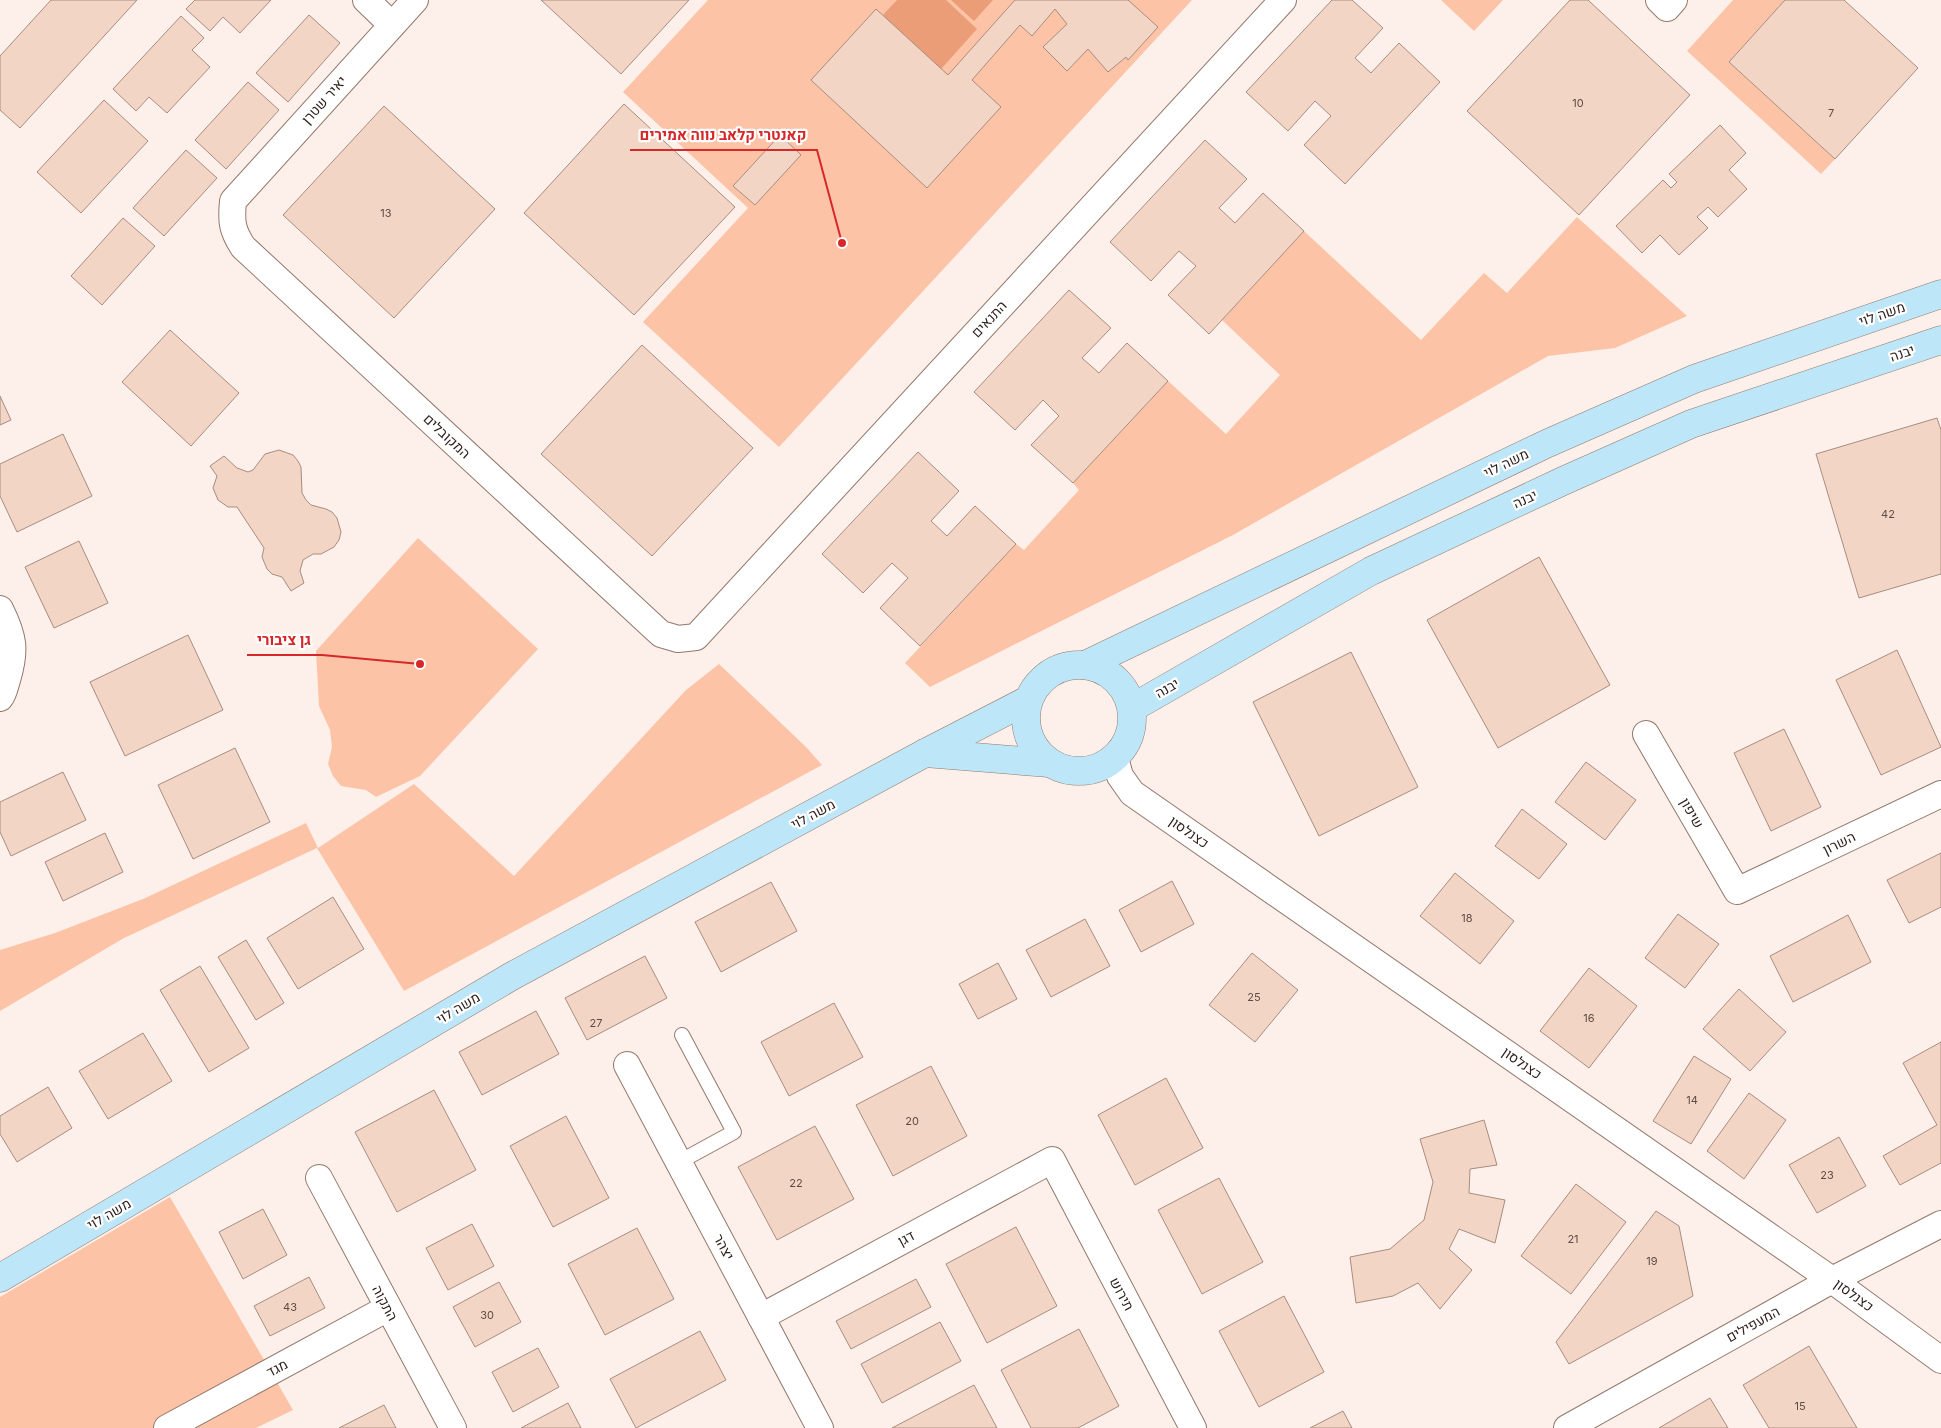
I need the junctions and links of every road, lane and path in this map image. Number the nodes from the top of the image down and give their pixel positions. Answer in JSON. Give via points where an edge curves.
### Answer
{"nodes":[{"id":1,"x":366,"y":0,"type":"edge"},
{"id":2,"x":415,"y":0,"type":"edge"},
{"id":3,"x":1283,"y":0,"type":"edge"},
{"id":4,"x":1659,"y":0,"type":"edge"},
{"id":5,"x":1674,"y":0,"type":"edge"},
{"id":6,"x":392,"y":25,"type":"junction"},
{"id":7,"x":233,"y":201,"type":"joint"},
{"id":8,"x":1941,"y":294,"type":"edge"},
{"id":9,"x":1941,"y":340,"type":"edge"},
{"id":10,"x":0,"y":609,"type":"edge"},
{"id":11,"x":696,"y":637,"type":"joint"},
{"id":12,"x":1085,"y":665,"type":"junction"},
{"id":13,"x":1,"y":697,"type":"edge"},
{"id":14,"x":1028,"y":700,"type":"junction"},
{"id":15,"x":1132,"y":708,"type":"junction"},
{"id":16,"x":1646,"y":734,"type":"dead end"},
{"id":17,"x":924,"y":754,"type":"junction"},
{"id":18,"x":1115,"y":758,"type":"junction"},
{"id":19,"x":1049,"y":763,"type":"junction"},
{"id":20,"x":1941,"y":794,"type":"edge"},
{"id":21,"x":1737,"y":891,"type":"joint"},
{"id":22,"x":682,"y":1035,"type":"dead end"},
{"id":23,"x":627,"y":1065,"type":"dead end"},
{"id":24,"x":1052,"y":1160,"type":"joint"},
{"id":25,"x":679,"y":1162,"type":"junction"},
{"id":26,"x":319,"y":1178,"type":"dead end"},
{"id":27,"x":1941,"y":1224,"type":"edge"},
{"id":28,"x":0,"y":1278,"type":"edge"},
{"id":29,"x":1832,"y":1280,"type":"junction"},
{"id":30,"x":388,"y":1308,"type":"junction"},
{"id":31,"x":761,"y":1317,"type":"junction"},
{"id":32,"x":1941,"y":1360,"type":"edge"},
{"id":33,"x":167,"y":1428,"type":"edge"},
{"id":34,"x":453,"y":1428,"type":"edge"},
{"id":35,"x":820,"y":1428,"type":"edge"},
{"id":36,"x":1193,"y":1428,"type":"edge"},
{"id":37,"x":1568,"y":1428,"type":"edge"}],
"edges":[{"from":1,"to":6,"type":"street"},
{"from":2,"to":6,"type":"street","name":"יאיר שטרן"},
{"from":3,"to":11,"type":"street","name":"התנאים"},
{"from":4,"to":5,"type":"street","via":[[1667,8]]},
{"from":6,"to":7,"type":"street","name":"יאיר שטרן"},
{"from":7,"to":11,"type":"street","name":"המקובלים","via":[[233,232],[243,247],[661,634],[678,639]]},
{"from":8,"to":12,"type":"street","name":"משה לוי","via":[[1694,380],[1546,444]]},
{"from":9,"to":15,"type":"street","name":"יבנה","via":[[1691,424],[1563,481],[1372,571]]},
{"from":10,"to":13,"type":"street","via":[[14,644],[11,667]]},
{"from":12,"to":14,"type":"street","via":[[1067,666],[1050,672],[1037,684]]},
{"from":12,"to":15,"type":"street","via":[[1101,669],[1116,679]]},
{"from":14,"to":17,"type":"street","name":"משה לוי"},
{"from":14,"to":19,"type":"street","via":[[1027,735],[1036,751]]},
{"from":15,"to":18,"type":"street","via":[[1132,724],[1126,744]]},
{"from":16,"to":21,"type":"street","name":"שיפון"},
{"from":17,"to":19,"type":"street"},
{"from":17,"to":28,"type":"street","name":"משה לוי","via":[[512,976]]},
{"from":18,"to":19,"type":"street","via":[[1100,768],[1082,772],[1065,771]]},
{"from":18,"to":29,"type":"street","name":"כצנלסון","via":[[1120,776],[1132,793]]},
{"from":20,"to":21,"type":"street","name":"השרון"},
{"from":22,"to":25,"type":"lane","via":[[734,1132]]},
{"from":23,"to":25,"type":"street","name":"יצהר"},
{"from":24,"to":31,"type":"street","name":"דגן"},
{"from":24,"to":36,"type":"street","name":"תירוש"},
{"from":25,"to":31,"type":"street","name":"יצהר"},
{"from":26,"to":30,"type":"street","name":"התקוה"},
{"from":27,"to":29,"type":"street","name":"המעפילים"},
{"from":29,"to":32,"type":"street","name":"כצנלסון"},
{"from":29,"to":37,"type":"street","name":"המעפילים"},
{"from":30,"to":33,"type":"street","name":"מגד"},
{"from":30,"to":34,"type":"street","name":"התקוה"},
{"from":31,"to":35,"type":"street","name":"יצהר"}]}
